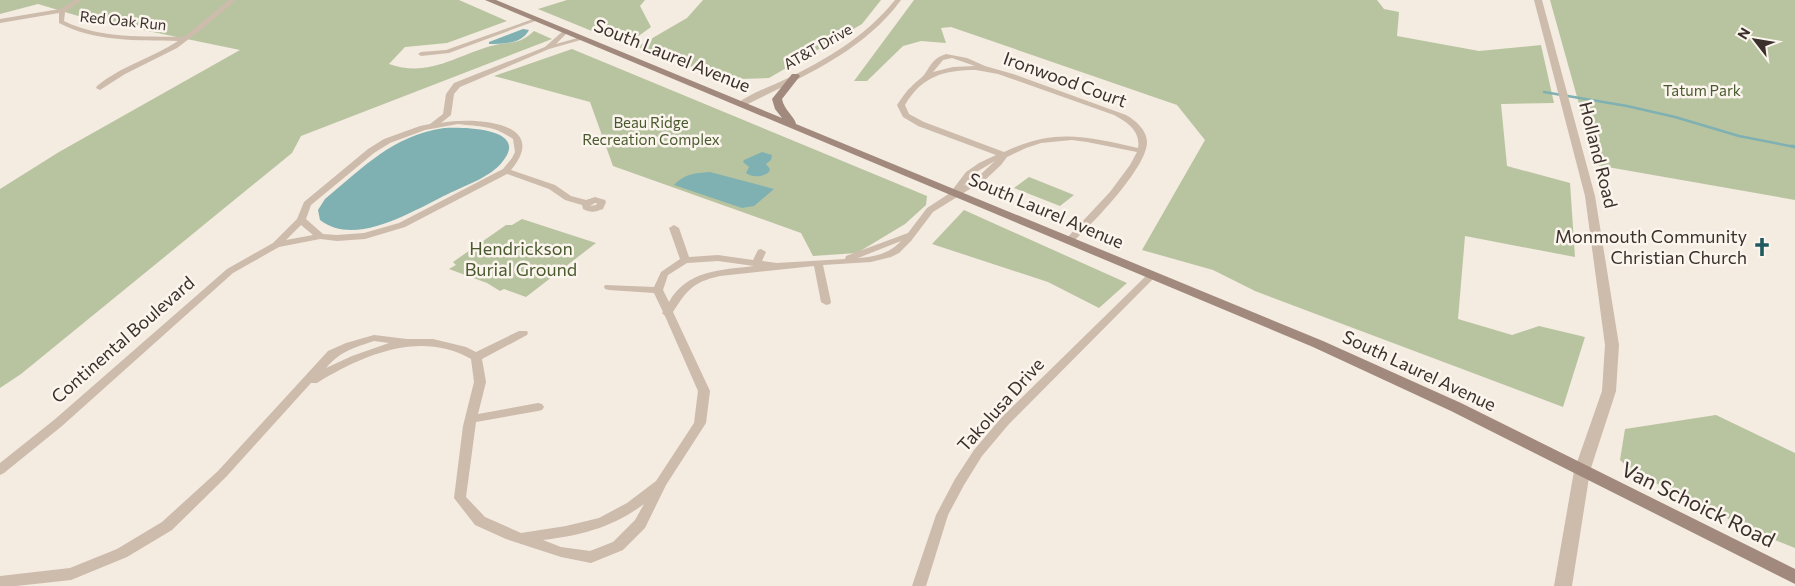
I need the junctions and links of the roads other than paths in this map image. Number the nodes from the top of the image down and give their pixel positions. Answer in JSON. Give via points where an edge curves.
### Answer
{"nodes":[{"id":1,"x":79,"y":0,"type":"edge"},
{"id":2,"x":233,"y":0,"type":"edge"},
{"id":3,"x":492,"y":0,"type":"edge"},
{"id":4,"x":898,"y":0,"type":"edge"},
{"id":5,"x":1538,"y":0,"type":"edge"},
{"id":6,"x":62,"y":11,"type":"junction"},
{"id":7,"x":535,"y":20,"type":"junction"},
{"id":8,"x":0,"y":21,"type":"edge"},
{"id":9,"x":565,"y":32,"type":"junction"},
{"id":10,"x":185,"y":39,"type":"junction"},
{"id":11,"x":581,"y":39,"type":"junction"},
{"id":12,"x":547,"y":48,"type":"junction"},
{"id":13,"x":421,"y":54,"type":"dead end"},
{"id":14,"x":988,"y":69,"type":"junction"},
{"id":15,"x":795,"y":76,"type":"junction"},
{"id":16,"x":927,"y":76,"type":"junction"},
{"id":17,"x":100,"y":88,"type":"dead end"},
{"id":18,"x":741,"y":104,"type":"junction"},
{"id":19,"x":448,"y":115,"type":"junction"},
{"id":20,"x":458,"y":122,"type":"junction"},
{"id":21,"x":434,"y":125,"type":"junction"},
{"id":22,"x":805,"y":131,"type":"junction"},
{"id":23,"x":1141,"y":151,"type":"junction"},
{"id":24,"x":1004,"y":155,"type":"junction"},
{"id":25,"x":506,"y":170,"type":"junction"},
{"id":26,"x":976,"y":170,"type":"junction"},
{"id":27,"x":985,"y":173,"type":"junction"},
{"id":28,"x":954,"y":193,"type":"junction"},
{"id":29,"x":586,"y":202,"type":"dead end"},
{"id":30,"x":301,"y":220,"type":"junction"},
{"id":31,"x":674,"y":228,"type":"dead end"},
{"id":32,"x":320,"y":236,"type":"junction"},
{"id":33,"x":1069,"y":241,"type":"junction"},
{"id":34,"x":276,"y":245,"type":"junction"},
{"id":35,"x":761,"y":252,"type":"dead end"},
{"id":36,"x":685,"y":260,"type":"junction"},
{"id":37,"x":757,"y":263,"type":"junction"},
{"id":38,"x":818,"y":263,"type":"junction"},
{"id":39,"x":776,"y":266,"type":"junction"},
{"id":40,"x":1151,"y":276,"type":"junction"},
{"id":41,"x":609,"y":286,"type":"dead end"},
{"id":42,"x":658,"y":290,"type":"junction"},
{"id":43,"x":826,"y":302,"type":"dead end"},
{"id":44,"x":668,"y":313,"type":"junction"},
{"id":45,"x":523,"y":333,"type":"dead end"},
{"id":46,"x":476,"y":357,"type":"junction"},
{"id":47,"x":538,"y":407,"type":"dead end"},
{"id":48,"x":472,"y":419,"type":"junction"},
{"id":49,"x":0,"y":470,"type":"edge"},
{"id":50,"x":1582,"y":471,"type":"junction"},
{"id":51,"x":661,"y":483,"type":"junction"},
{"id":52,"x":523,"y":537,"type":"junction"},
{"id":53,"x":1795,"y":577,"type":"edge"},
{"id":54,"x":0,"y":582,"type":"edge"},
{"id":55,"x":918,"y":586,"type":"edge"},
{"id":56,"x":1563,"y":586,"type":"edge"}],
"edges":[{"from":1,"to":6,"type":"street","name":"Red Oak Run"},
{"from":2,"to":10,"type":"street"},
{"from":3,"to":7,"type":"main road","name":"South Laurel Avenue"},
{"from":4,"to":15,"type":"street","name":"AT&T Drive","via":[[864,36]]},
{"from":5,"to":50,"type":"street","name":"Holland Road","via":[[1590,196],[1612,345],[1609,391]]},
{"from":6,"to":8,"type":"street"},
{"from":6,"to":10,"type":"street","name":"Red Oak Run","via":[[61,22],[84,31],[140,38]]},
{"from":7,"to":9,"type":"main road","name":"South Laurel Avenue"},
{"from":7,"to":13,"type":"street","via":[[446,52]]},
{"from":9,"to":11,"type":"main road","name":"South Laurel Avenue"},
{"from":9,"to":12,"type":"street"},
{"from":10,"to":17,"type":"street","via":[[109,79]]},
{"from":11,"to":12,"type":"street"},
{"from":11,"to":18,"type":"main road","name":"South Laurel Avenue"},
{"from":12,"to":19,"type":"street","via":[[457,85],[450,94]]},
{"from":14,"to":16,"type":"street","name":"Ironwood Court","via":[[964,68]]},
{"from":14,"to":16,"type":"street","name":"Ironwood Court","via":[[948,56],[936,61]]},
{"from":14,"to":23,"type":"street","name":"Ironwood Court","via":[[1129,120],[1141,133]]},
{"from":15,"to":18,"type":"street","name":"AT&T Drive"},
{"from":15,"to":22,"type":"main road","via":[[777,98],[778,106],[787,118]]},
{"from":16,"to":24,"type":"street","name":"Ironwood Court","via":[[901,105],[906,115],[921,124]]},
{"from":18,"to":22,"type":"main road","name":"South Laurel Avenue"},
{"from":19,"to":20,"type":"street","name":"Continental Boulevard"},
{"from":19,"to":21,"type":"street","name":"Continental Boulevard"},
{"from":20,"to":21,"type":"street","name":"Continental Boulevard"},
{"from":20,"to":25,"type":"street","name":"Continental Boulevard","via":[[496,126],[512,134],[519,144],[519,152]]},
{"from":21,"to":30,"type":"street","name":"Continental Boulevard","via":[[401,134],[371,151],[307,204]]},
{"from":22,"to":28,"type":"main road","name":"South Laurel Avenue"},
{"from":23,"to":24,"type":"street","via":[[1063,136],[1023,145]]},
{"from":23,"to":33,"type":"street","via":[[1100,211]]},
{"from":24,"to":26,"type":"street"},
{"from":24,"to":27,"type":"street"},
{"from":25,"to":29,"type":"street","via":[[552,186],[568,198]]},
{"from":25,"to":32,"type":"street","name":"Continental Boulevard","via":[[390,229],[349,238]]},
{"from":26,"to":27,"type":"street"},
{"from":26,"to":28,"type":"street","via":[[959,182]]},
{"from":27,"to":28,"type":"street"},
{"from":28,"to":33,"type":"main road","name":"South Laurel Avenue"},
{"from":28,"to":38,"type":"street","via":[[923,215],[899,250],[856,262]]},
{"from":30,"to":32,"type":"street"},
{"from":30,"to":34,"type":"street","name":"Continental Boulevard"},
{"from":31,"to":36,"type":"street"},
{"from":32,"to":34,"type":"street","name":"Continental Boulevard"},
{"from":33,"to":40,"type":"main road","name":"South Laurel Avenue"},
{"from":34,"to":49,"type":"street","name":"Continental Boulevard","via":[[230,271]]},
{"from":35,"to":37,"type":"street"},
{"from":36,"to":37,"type":"street","via":[[718,258]]},
{"from":36,"to":42,"type":"street","via":[[664,274]]},
{"from":37,"to":39,"type":"street"},
{"from":38,"to":39,"type":"street"},
{"from":38,"to":43,"type":"street"},
{"from":39,"to":44,"type":"street","via":[[731,271],[693,282],[680,292]]},
{"from":40,"to":50,"type":"main road","name":"South Laurel Avenue","via":[[1394,378]]},
{"from":40,"to":55,"type":"street","name":"Takolusa Drive","via":[[1005,421],[978,453],[942,515]]},
{"from":41,"to":42,"type":"street"},
{"from":42,"to":44,"type":"street"},
{"from":44,"to":51,"type":"street","via":[[704,391],[700,423]]},
{"from":45,"to":46,"type":"street"},
{"from":46,"to":48,"type":"street","via":[[480,382]]},
{"from":46,"to":54,"type":"street","via":[[462,349],[433,342],[406,342],[358,356],[299,389],[222,474],[167,526],[122,553],[71,574]]},
{"from":47,"to":48,"type":"street"},
{"from":48,"to":52,"type":"street","via":[[460,498],[480,521]]},
{"from":50,"to":53,"type":"main road","name":"Van Schoick Road"},
{"from":50,"to":56,"type":"street","name":"Holland Road"},
{"from":51,"to":52,"type":"street","via":[[629,509],[594,526]]},
{"from":51,"to":52,"type":"street","via":[[640,524],[618,546],[591,557],[561,552]]}]}
